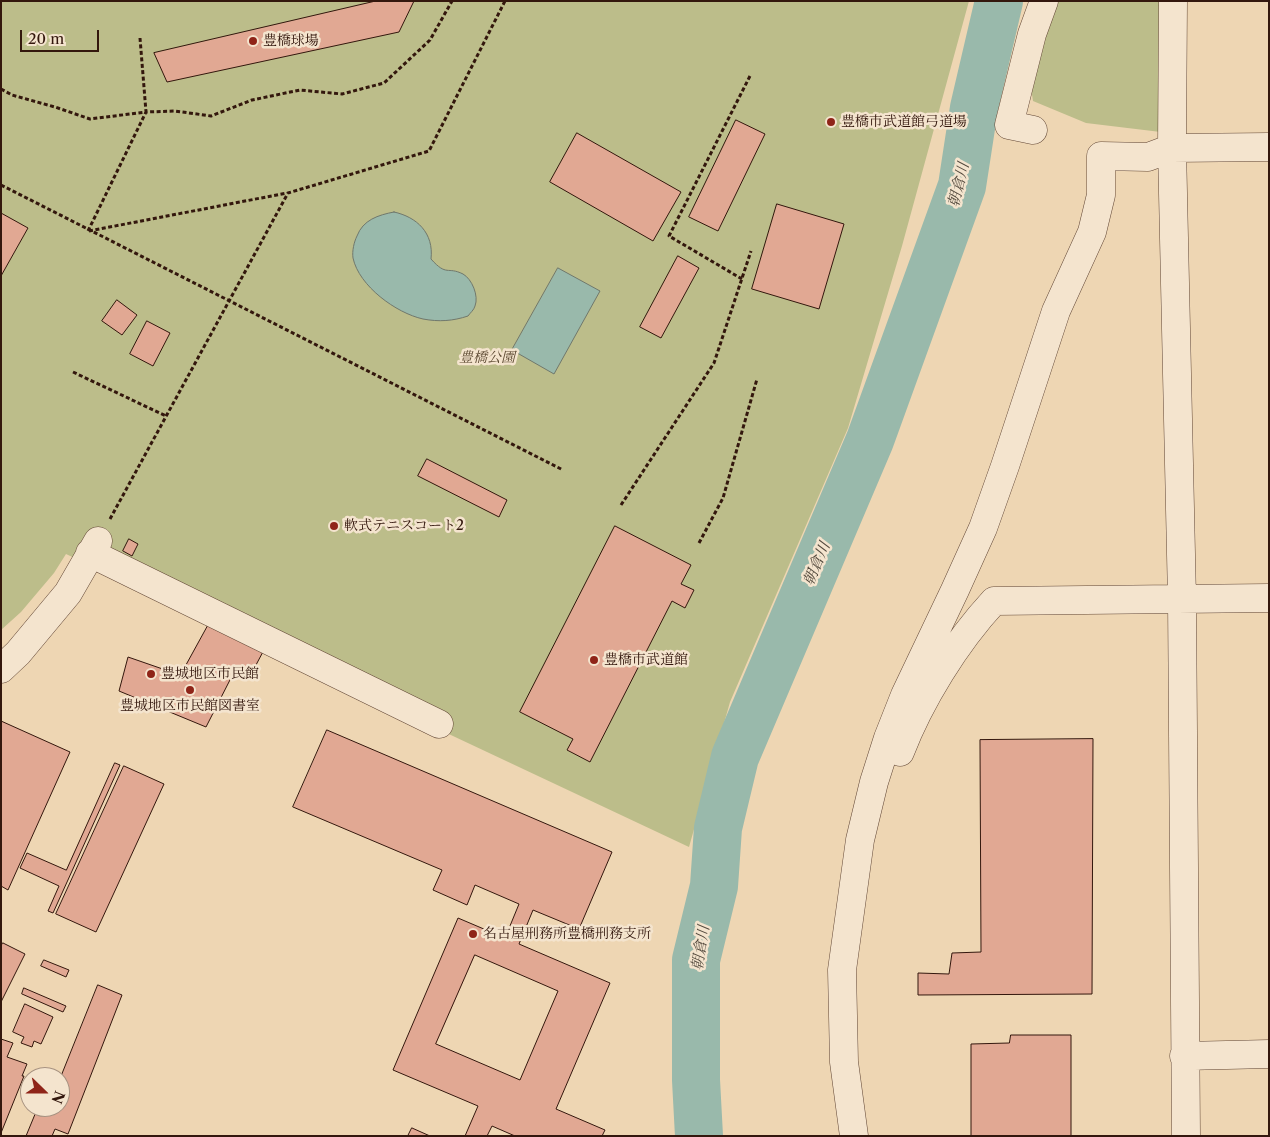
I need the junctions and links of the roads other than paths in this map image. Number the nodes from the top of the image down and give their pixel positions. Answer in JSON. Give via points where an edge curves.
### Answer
{"nodes":[{"id":1,"x":1044,"y":1,"type":"edge"},
{"id":2,"x":1173,"y":1,"type":"edge"},
{"id":3,"x":1033,"y":130,"type":"dead end"},
{"id":4,"x":1269,"y":147,"type":"edge"},
{"id":5,"x":1172,"y":148,"type":"junction"},
{"id":6,"x":1269,"y":598,"type":"edge"},
{"id":7,"x":1182,"y":599,"type":"junction"},
{"id":8,"x":1,"y":669,"type":"edge"},
{"id":9,"x":439,"y":724,"type":"dead end"},
{"id":10,"x":855,"y":874,"type":"junction"},
{"id":11,"x":1269,"y":1054,"type":"edge"},
{"id":12,"x":1184,"y":1056,"type":"junction"},
{"id":13,"x":854,"y":1136,"type":"edge"},
{"id":14,"x":1186,"y":1136,"type":"edge"}],
"edges":[{"from":1,"to":3,"type":"street","via":[[1032,34],[1009,126]]},
{"from":2,"to":5,"type":"street"},
{"from":4,"to":5,"type":"street"},
{"from":5,"to":7,"type":"street"},
{"from":5,"to":10,"type":"street","via":[[1148,157],[1101,156],[1101,195],[1092,232],[1056,311],[983,528],[888,738],[874,782]]},
{"from":6,"to":7,"type":"street"},
{"from":7,"to":10,"type":"street","via":[[994,601],[975,622],[927,696],[883,796],[868,854]]},
{"from":7,"to":12,"type":"street"},
{"from":8,"to":9,"type":"street","via":[[68,593],[94,547]]},
{"from":10,"to":13,"type":"street","via":[[842,970],[844,1062]]},
{"from":11,"to":12,"type":"street"},
{"from":12,"to":14,"type":"street"}]}
